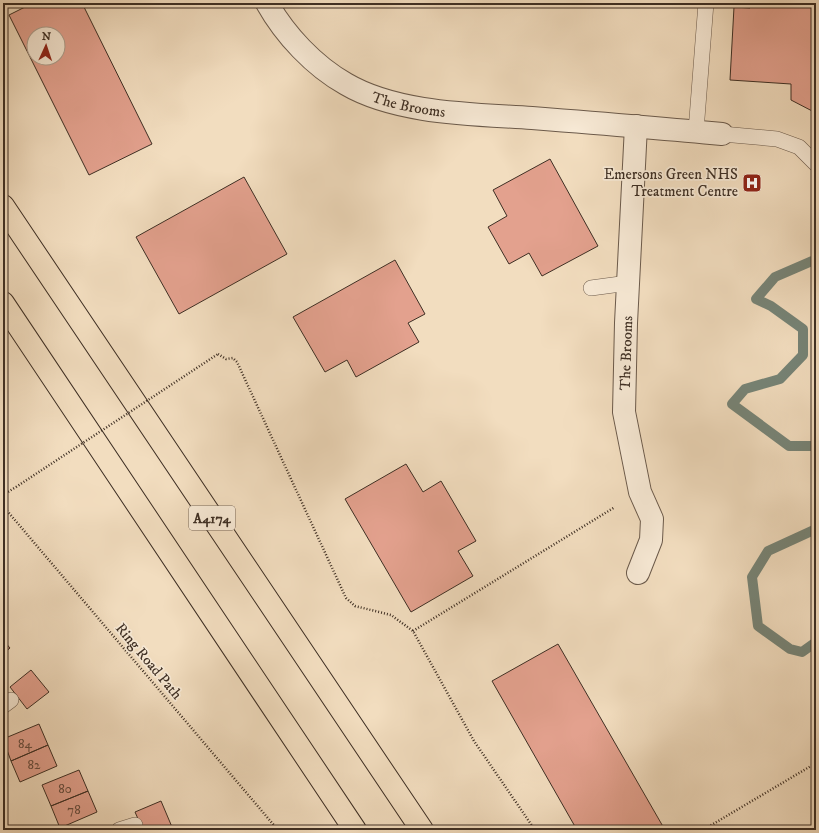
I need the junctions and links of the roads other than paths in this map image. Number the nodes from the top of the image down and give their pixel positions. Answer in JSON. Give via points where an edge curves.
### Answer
{"nodes":[{"id":1,"x":267,"y":3,"type":"edge"},
{"id":2,"x":706,"y":3,"type":"edge"},
{"id":3,"x":636,"y":126,"type":"junction"},
{"id":4,"x":696,"y":131,"type":"junction"},
{"id":5,"x":722,"y":134,"type":"joint"},
{"id":6,"x":816,"y":164,"type":"edge"},
{"id":7,"x":3,"y":206,"type":"edge"},
{"id":8,"x":628,"y":283,"type":"junction"},
{"id":9,"x":591,"y":288,"type":"dead end"},
{"id":10,"x":3,"y":303,"type":"edge"},
{"id":11,"x":638,"y":573,"type":"dead end"},
{"id":12,"x":136,"y":825,"type":"dead end"},
{"id":13,"x":119,"y":830,"type":"edge"},
{"id":14,"x":354,"y":830,"type":"edge"},
{"id":15,"x":422,"y":830,"type":"edge"}],
"edges":[{"from":1,"to":3,"type":"street","name":"The Brooms","via":[[276,20],[313,60],[346,84],[396,104],[453,112]]},
{"from":2,"to":4,"type":"lane"},
{"from":3,"to":4,"type":"street","name":"The Brooms"},
{"from":3,"to":8,"type":"street","name":"The Brooms"},
{"from":4,"to":5,"type":"street","name":"The Brooms"},
{"from":5,"to":6,"type":"lane","via":[[777,139],[798,147]]},
{"from":7,"to":15,"type":"highway","number":"A4174"},
{"from":8,"to":9,"type":"lane"},
{"from":8,"to":11,"type":"street","name":"The Brooms","via":[[624,412],[640,492],[652,519],[651,540]]},
{"from":10,"to":14,"type":"highway"},
{"from":12,"to":13,"type":"lane"}]}
